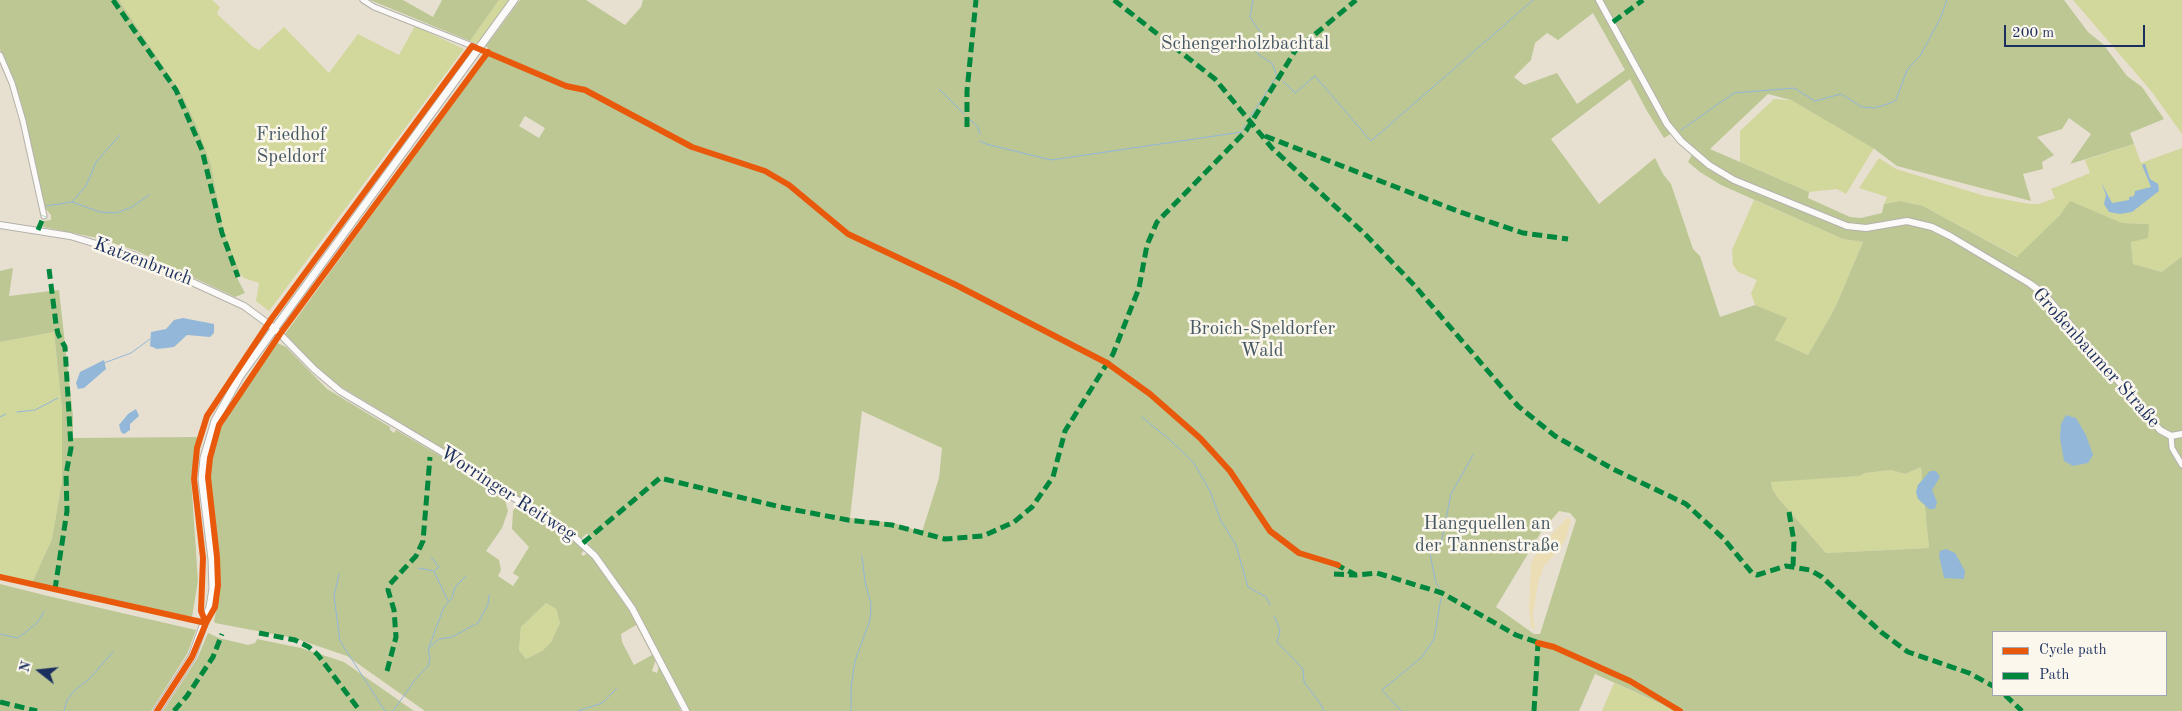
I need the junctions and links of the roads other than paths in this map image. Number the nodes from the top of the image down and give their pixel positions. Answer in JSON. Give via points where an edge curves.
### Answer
{"nodes":[{"id":1,"x":363,"y":0,"type":"edge"},
{"id":2,"x":514,"y":0,"type":"edge"},
{"id":3,"x":1599,"y":0,"type":"edge"},
{"id":4,"x":480,"y":49,"type":"junction"},
{"id":5,"x":0,"y":55,"type":"edge"},
{"id":6,"x":44,"y":216,"type":"dead end"},
{"id":7,"x":0,"y":225,"type":"edge"},
{"id":8,"x":274,"y":328,"type":"junction"},
{"id":9,"x":2182,"y":434,"type":"edge"},
{"id":10,"x":2171,"y":436,"type":"junction"},
{"id":11,"x":2182,"y":465,"type":"edge"},
{"id":12,"x":156,"y":711,"type":"edge"},
{"id":13,"x":686,"y":711,"type":"edge"}],
"edges":[{"from":1,"to":4,"type":"street"},
{"from":2,"to":4,"type":"main road"},
{"from":3,"to":10,"type":"street","name":"Großenbaumer Straße","via":[[1667,124],[1709,165],[1734,180],[1847,226],[1866,228],[1907,221],[1932,227],[1950,236],[2044,294],[2152,422]]},
{"from":4,"to":8,"type":"main road"},
{"from":5,"to":6,"type":"street","via":[[23,121]]},
{"from":7,"to":8,"type":"street","name":"Katzenbruch","via":[[70,236],[133,255],[236,302]]},
{"from":8,"to":12,"type":"main road","via":[[228,395],[209,438],[202,479],[213,589],[206,623],[192,656]]},
{"from":8,"to":13,"type":"street","name":"Worringer Reitweg","via":[[340,391],[583,543],[632,608]]},
{"from":9,"to":10,"type":"street"},
{"from":10,"to":11,"type":"street","name":"Großenbaumer Straße","via":[[2172,448]]}]}
